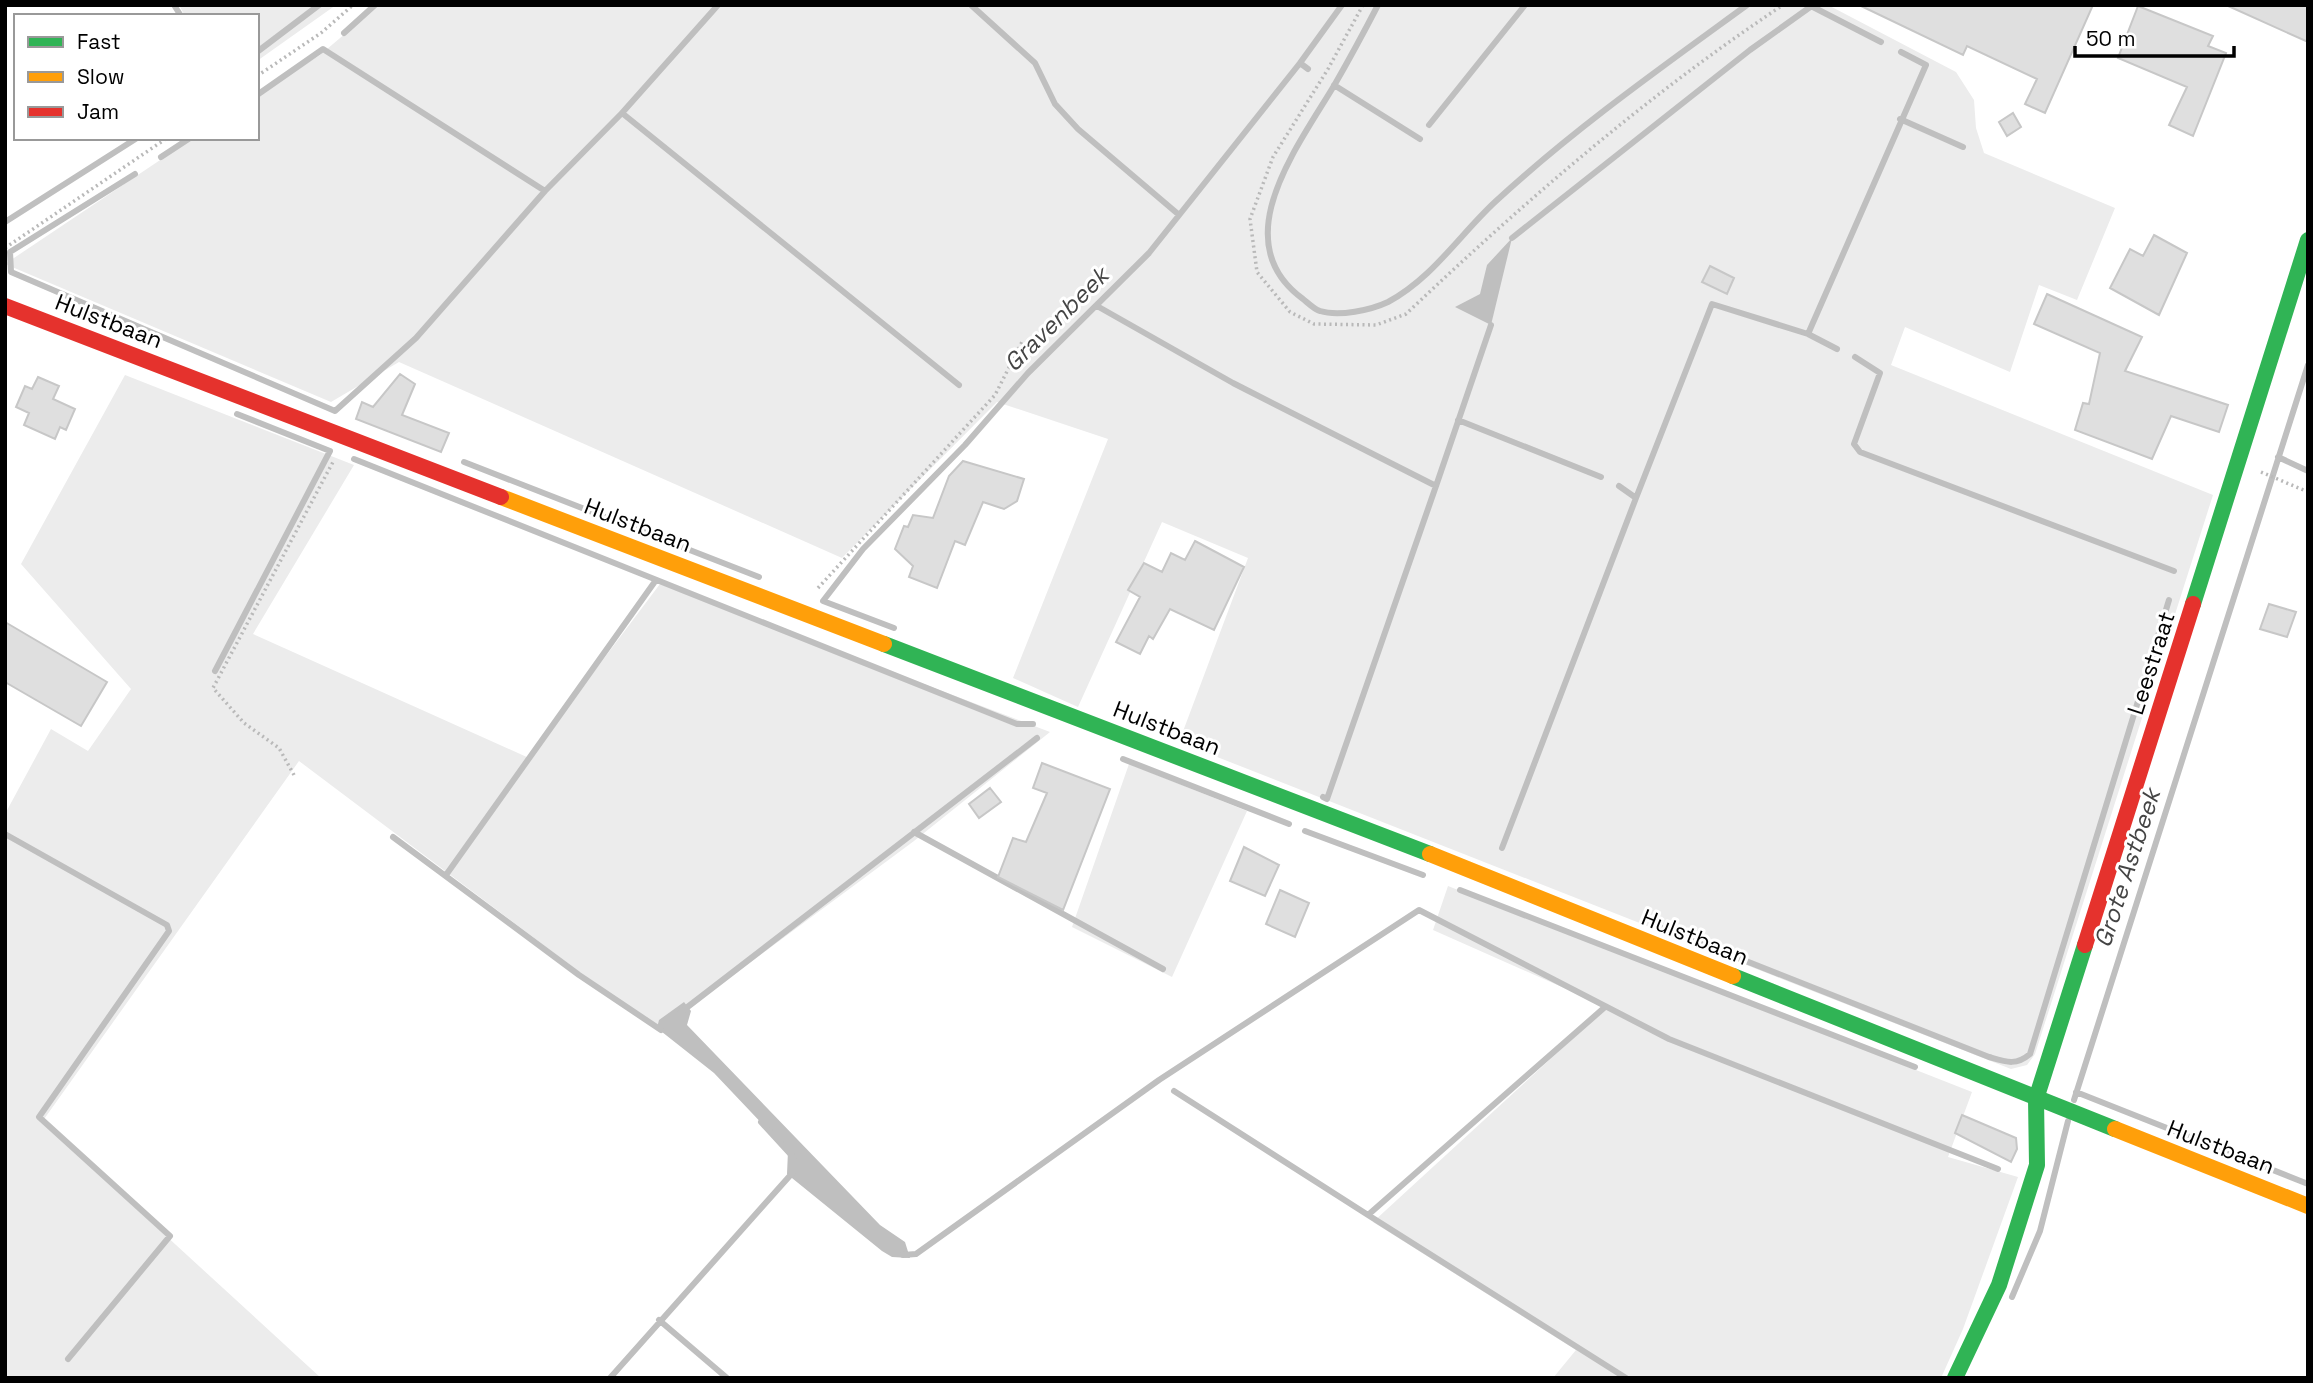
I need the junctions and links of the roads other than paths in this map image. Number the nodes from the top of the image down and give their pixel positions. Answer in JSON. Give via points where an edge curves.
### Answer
{"nodes":[{"id":1,"x":2308,"y":240,"type":"edge"},
{"id":2,"x":5,"y":306,"type":"edge"},
{"id":3,"x":2036,"y":1099,"type":"junction"},
{"id":4,"x":2308,"y":1206,"type":"edge"},
{"id":5,"x":1955,"y":1378,"type":"edge"}],
"edges":[{"from":1,"to":3,"type":"street","name":"Leestraat"},
{"from":2,"to":3,"type":"street","name":"Hulstbaan","via":[[1402,843]]},
{"from":3,"to":4,"type":"street","name":"Hulstbaan"},
{"from":3,"to":5,"type":"street","name":"Leestraat","via":[[2037,1165],[1999,1285]]}]}
